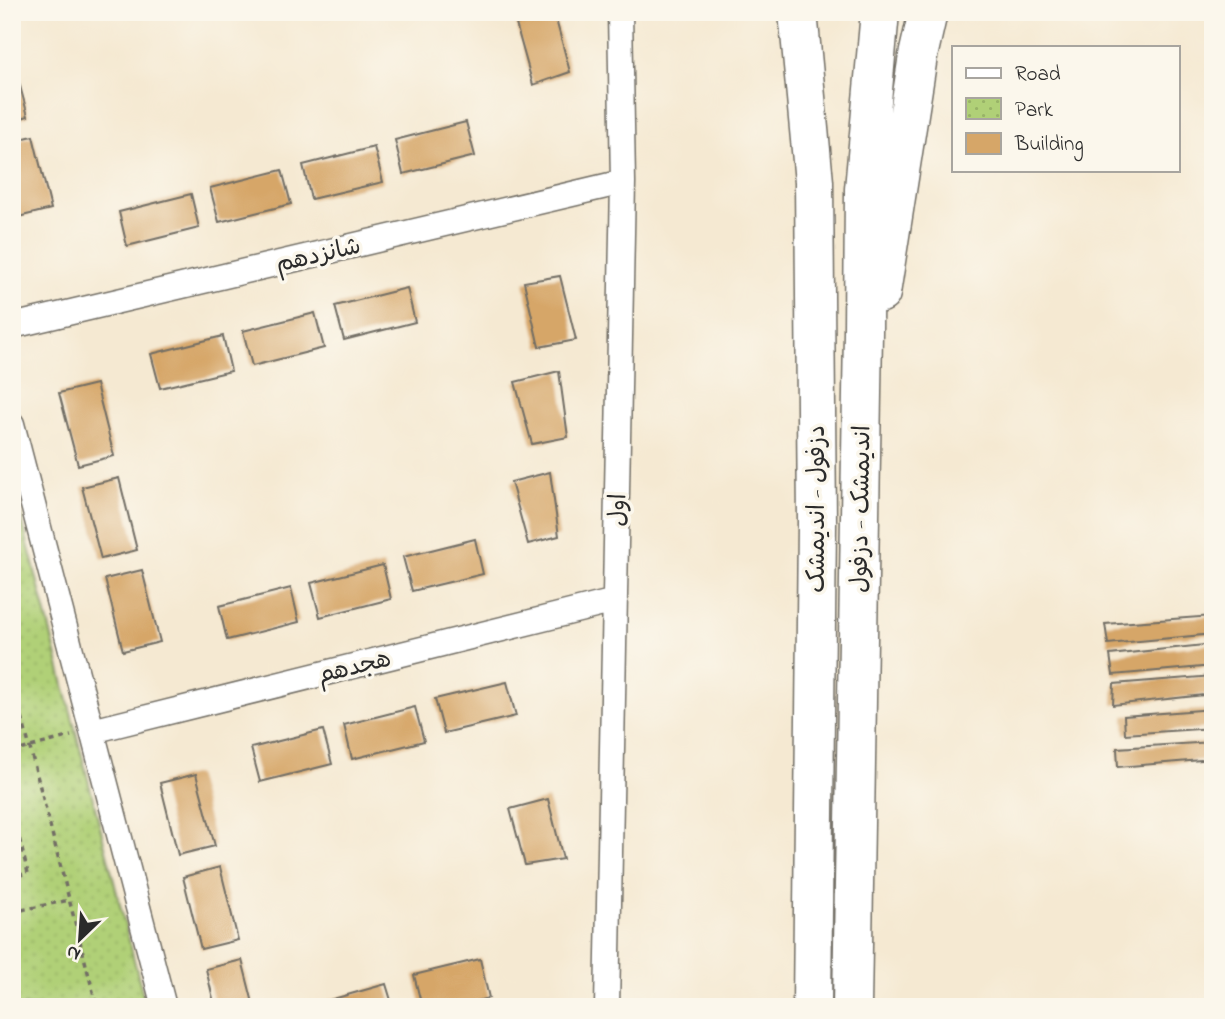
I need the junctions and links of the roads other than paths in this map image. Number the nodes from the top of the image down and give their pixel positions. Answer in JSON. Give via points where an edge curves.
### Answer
{"nodes":[{"id":1,"x":620,"y":12,"type":"edge"},
{"id":2,"x":797,"y":12,"type":"edge"},
{"id":3,"x":880,"y":12,"type":"edge"},
{"id":4,"x":928,"y":12,"type":"edge"},
{"id":5,"x":623,"y":182,"type":"junction"},
{"id":6,"x":12,"y":326,"type":"edge"},
{"id":7,"x":862,"y":409,"type":"junction"},
{"id":8,"x":12,"y":424,"type":"edge"},
{"id":9,"x":615,"y":601,"type":"junction"},
{"id":10,"x":92,"y":731,"type":"junction"},
{"id":11,"x":164,"y":1007,"type":"edge"},
{"id":12,"x":607,"y":1007,"type":"edge"},
{"id":13,"x":812,"y":1007,"type":"edge"},
{"id":14,"x":852,"y":1007,"type":"edge"}],
"edges":[{"from":1,"to":5,"type":"street","name":"اول"},
{"from":2,"to":13,"type":"main road","name":"دزفول - اندیمشک","via":[[814,182],[817,523]]},
{"from":3,"to":7,"type":"main road","name":"اندیمشک - دزفول","via":[[864,189]]},
{"from":4,"to":7,"type":"main road"},
{"from":5,"to":6,"type":"street","name":"شانزدهم"},
{"from":5,"to":9,"type":"street","name":"اول"},
{"from":7,"to":14,"type":"main road","name":"اندیمشک - دزفول"},
{"from":8,"to":10,"type":"street"},
{"from":9,"to":10,"type":"street","name":"هجدهم"},
{"from":9,"to":12,"type":"street","name":"اول"},
{"from":10,"to":11,"type":"street"}]}
